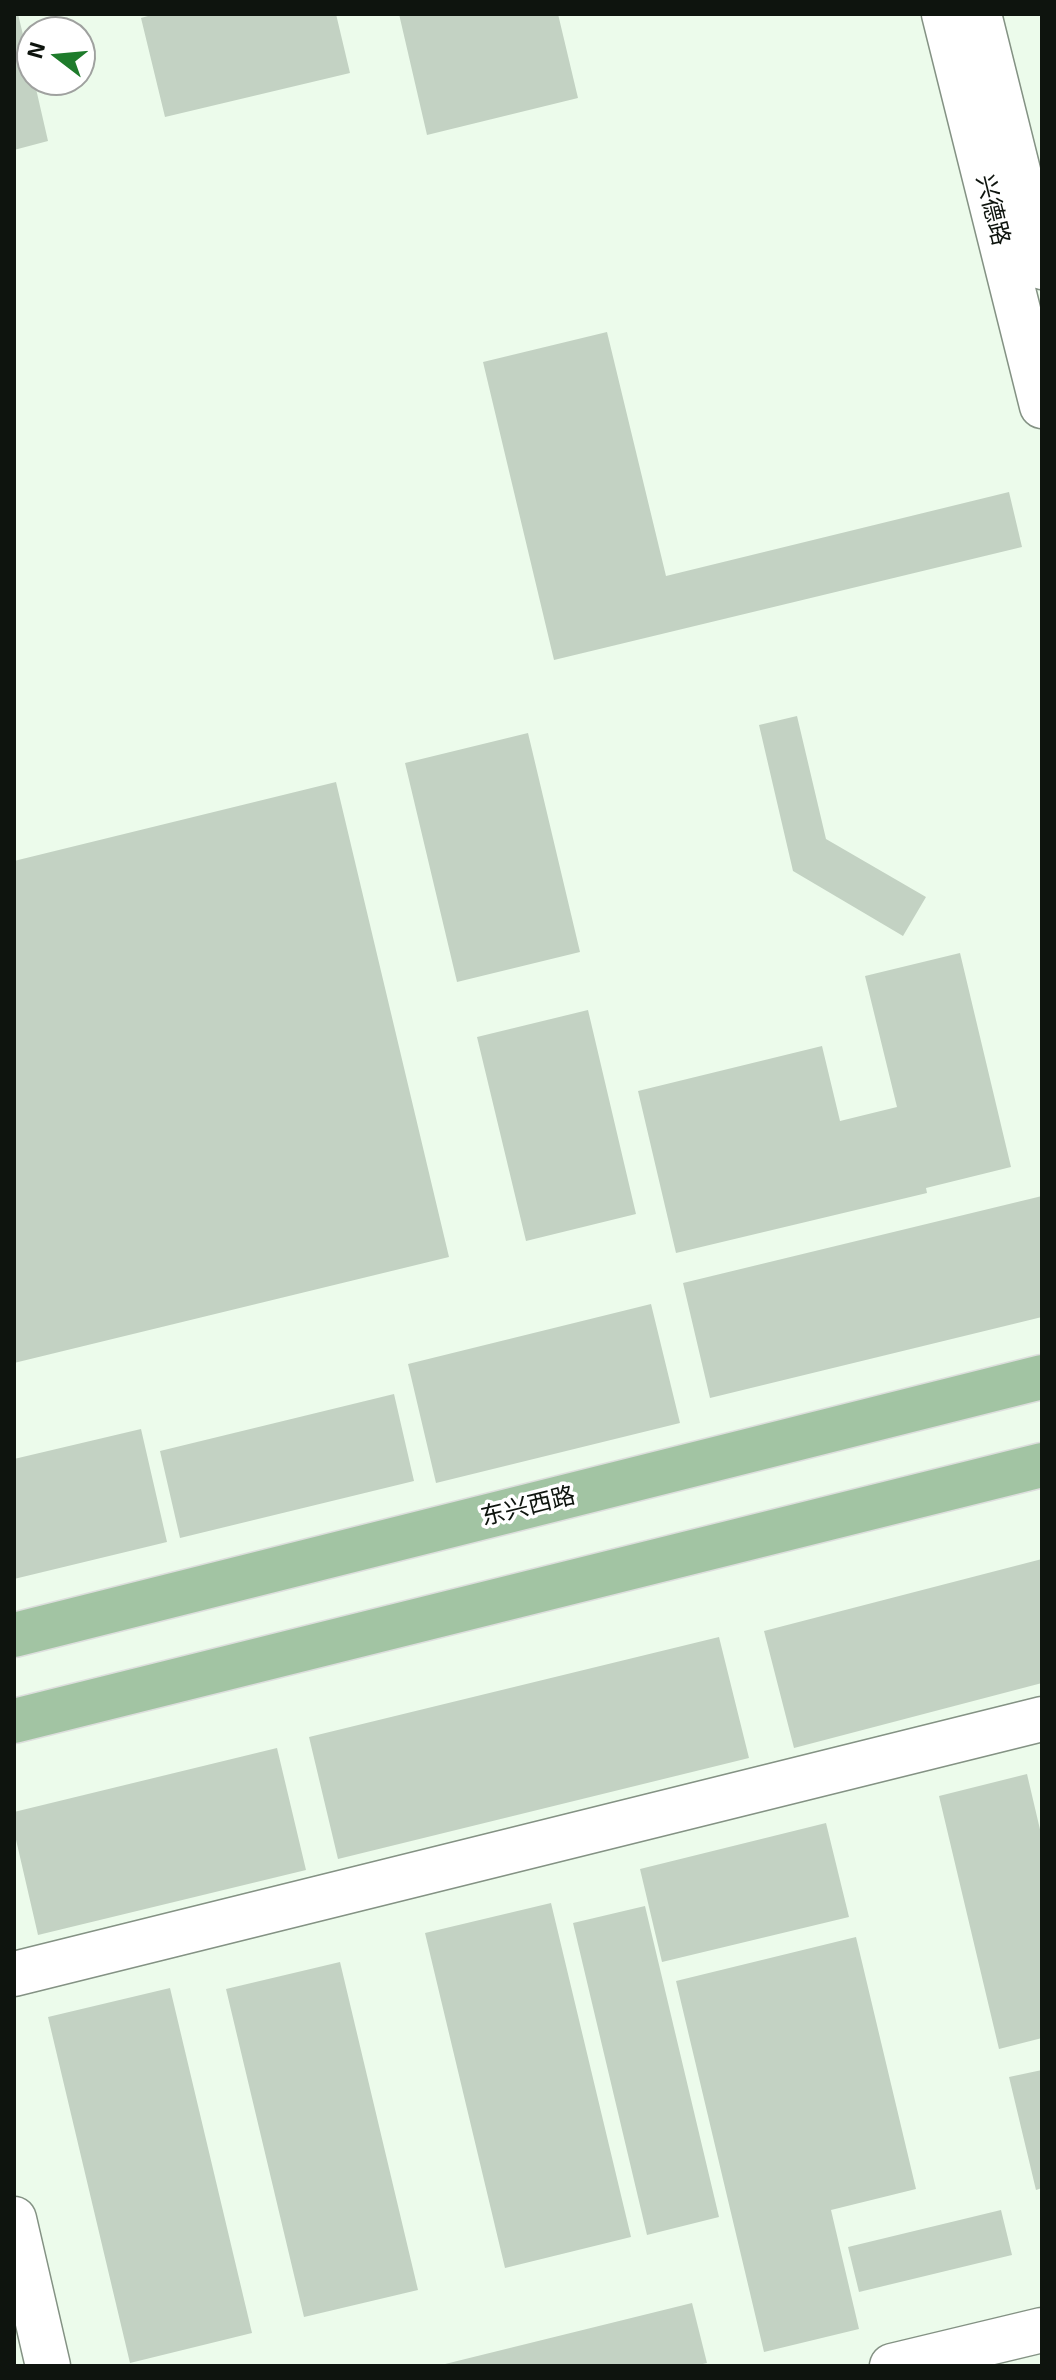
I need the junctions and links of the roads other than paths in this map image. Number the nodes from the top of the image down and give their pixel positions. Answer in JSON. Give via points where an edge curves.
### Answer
{"nodes":[{"id":1,"x":944,"y":14,"type":"edge"},
{"id":2,"x":979,"y":14,"type":"edge"},
{"id":3,"x":1042,"y":267,"type":"edge"},
{"id":4,"x":1042,"y":406,"type":"edge"},
{"id":5,"x":1042,"y":1377,"type":"edge"},
{"id":6,"x":1042,"y":1465,"type":"edge"},
{"id":7,"x":14,"y":1635,"type":"edge"},
{"id":8,"x":1042,"y":1719,"type":"edge"},
{"id":9,"x":14,"y":1721,"type":"edge"},
{"id":10,"x":14,"y":1974,"type":"edge"},
{"id":11,"x":14,"y":2219,"type":"edge"},
{"id":12,"x":1042,"y":2330,"type":"edge"},
{"id":13,"x":48,"y":2366,"type":"edge"},
{"id":14,"x":892,"y":2366,"type":"edge"}],
"edges":[{"from":1,"to":4,"type":"street","name":"兴德路"},
{"from":2,"to":3,"type":"street","name":"兴德路"},
{"from":5,"to":7,"type":"main road","name":"东兴西路"},
{"from":6,"to":9,"type":"main road"},
{"from":8,"to":10,"type":"street"},
{"from":11,"to":13,"type":"street"},
{"from":12,"to":14,"type":"street"}]}
